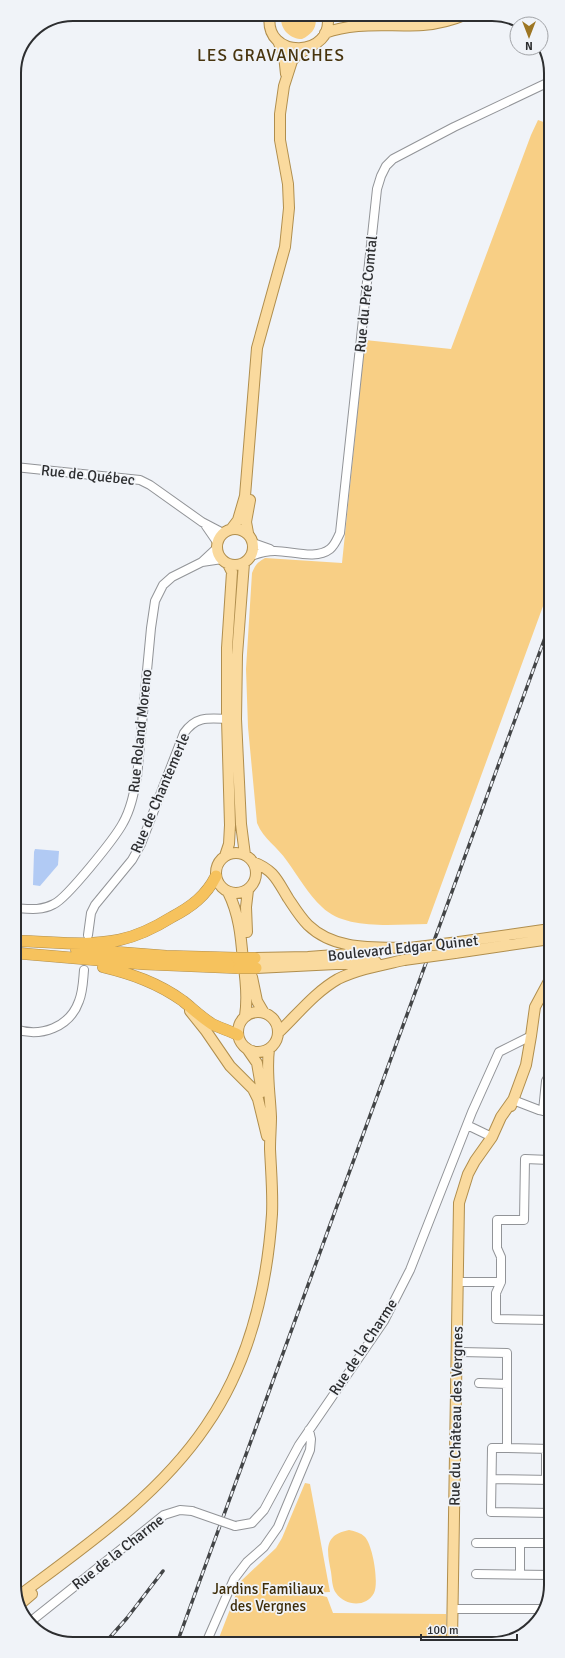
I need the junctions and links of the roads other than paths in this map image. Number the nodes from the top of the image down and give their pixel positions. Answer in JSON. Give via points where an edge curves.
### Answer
{"nodes":[{"id":1,"x":269,"y":21,"type":"edge"},
{"id":2,"x":327,"y":21,"type":"edge"},
{"id":3,"x":445,"y":21,"type":"edge"},
{"id":4,"x":325,"y":33,"type":"junction"},
{"id":5,"x":277,"y":40,"type":"junction"},
{"id":6,"x":310,"y":47,"type":"junction"},
{"id":7,"x":286,"y":78,"type":"junction"},
{"id":8,"x":544,"y":84,"type":"edge"},
{"id":9,"x":266,"y":315,"type":"junction"},
{"id":10,"x":21,"y":468,"type":"edge"},
{"id":11,"x":232,"y":528,"type":"junction"},
{"id":12,"x":248,"y":533,"type":"junction"},
{"id":13,"x":219,"y":541,"type":"junction"},
{"id":14,"x":253,"y":543,"type":"junction"},
{"id":15,"x":276,"y":551,"type":"junction"},
{"id":16,"x":247,"y":559,"type":"junction"},
{"id":17,"x":225,"y":561,"type":"junction"},
{"id":18,"x":202,"y":562,"type":"junction"},
{"id":19,"x":227,"y":719,"type":"junction"},
{"id":20,"x":245,"y":855,"type":"junction"},
{"id":21,"x":225,"y":856,"type":"junction"},
{"id":22,"x":253,"y":862,"type":"junction"},
{"id":23,"x":216,"y":876,"type":"junction"},
{"id":24,"x":248,"y":890,"type":"junction"},
{"id":25,"x":228,"y":892,"type":"junction"},
{"id":26,"x":21,"y":908,"type":"edge"},
{"id":27,"x":544,"y":934,"type":"edge"},
{"id":28,"x":88,"y":935,"type":"dead end"},
{"id":29,"x":544,"y":935,"type":"edge"},
{"id":30,"x":21,"y":942,"type":"edge"},
{"id":31,"x":21,"y":943,"type":"edge"},
{"id":32,"x":409,"y":948,"type":"junction"},
{"id":33,"x":21,"y":954,"type":"edge"},
{"id":34,"x":62,"y":958,"type":"junction"},
{"id":35,"x":404,"y":960,"type":"junction"},
{"id":36,"x":238,"y":963,"type":"junction"},
{"id":37,"x":256,"y":963,"type":"junction"},
{"id":38,"x":84,"y":970,"type":"dead end"},
{"id":39,"x":544,"y":990,"type":"edge"},
{"id":40,"x":544,"y":997,"type":"edge"},
{"id":41,"x":182,"y":1001,"type":"junction"},
{"id":42,"x":264,"y":1013,"type":"junction"},
{"id":43,"x":245,"y":1016,"type":"junction"},
{"id":44,"x":534,"y":1018,"type":"junction"},
{"id":45,"x":21,"y":1030,"type":"edge"},
{"id":46,"x":278,"y":1034,"type":"junction"},
{"id":47,"x":238,"y":1035,"type":"junction"},
{"id":48,"x":531,"y":1036,"type":"junction"},
{"id":49,"x":269,"y":1049,"type":"junction"},
{"id":50,"x":248,"y":1050,"type":"junction"},
{"id":51,"x":513,"y":1100,"type":"junction"},
{"id":52,"x":544,"y":1110,"type":"edge"},
{"id":53,"x":467,"y":1124,"type":"junction"},
{"id":54,"x":492,"y":1137,"type":"junction"},
{"id":55,"x":270,"y":1148,"type":"junction"},
{"id":56,"x":544,"y":1160,"type":"edge"},
{"id":57,"x":459,"y":1282,"type":"junction"},
{"id":58,"x":501,"y":1282,"type":"junction"},
{"id":59,"x":544,"y":1320,"type":"edge"},
{"id":60,"x":461,"y":1352,"type":"junction"},
{"id":61,"x":479,"y":1383,"type":"dead end"},
{"id":62,"x":507,"y":1384,"type":"junction"},
{"id":63,"x":309,"y":1430,"type":"junction"},
{"id":64,"x":507,"y":1448,"type":"junction"},
{"id":65,"x":544,"y":1449,"type":"edge"},
{"id":66,"x":492,"y":1479,"type":"junction"},
{"id":67,"x":544,"y":1480,"type":"edge"},
{"id":68,"x":544,"y":1513,"type":"edge"},
{"id":69,"x":476,"y":1543,"type":"dead end"},
{"id":70,"x":520,"y":1543,"type":"junction"},
{"id":71,"x":544,"y":1543,"type":"edge"},
{"id":72,"x":81,"y":1549,"type":"junction"},
{"id":73,"x":476,"y":1574,"type":"dead end"},
{"id":74,"x":520,"y":1574,"type":"junction"},
{"id":75,"x":544,"y":1575,"type":"edge"},
{"id":76,"x":22,"y":1594,"type":"edge"},
{"id":77,"x":24,"y":1601,"type":"edge"},
{"id":78,"x":458,"y":1608,"type":"junction"},
{"id":79,"x":538,"y":1609,"type":"edge"},
{"id":80,"x":34,"y":1619,"type":"edge"},
{"id":81,"x":209,"y":1637,"type":"edge"},
{"id":82,"x":452,"y":1637,"type":"edge"},
{"id":83,"x":458,"y":1637,"type":"edge"}],
"edges":[{"from":1,"to":5,"type":"main road","via":[[272,34]]},
{"from":2,"to":4,"type":"main road"},
{"from":3,"to":4,"type":"main road","via":[[418,25],[346,26]]},
{"from":4,"to":6,"type":"main road"},
{"from":5,"to":6,"type":"main road","via":[[292,49]]},
{"from":5,"to":7,"type":"main road","via":[[284,55]]},
{"from":6,"to":7,"type":"main road","via":[[292,61]]},
{"from":7,"to":9,"type":"main road","via":[[280,114],[280,134],[289,208],[285,247]]},
{"from":8,"to":15,"type":"street","name":"Rue du Pré Comtal","via":[[409,150],[386,166],[377,189],[340,533],[335,544],[323,552],[315,554]]},
{"from":9,"to":11,"type":"main road","via":[[257,348],[245,496],[238,520]]},
{"from":9,"to":12,"type":"main road","via":[[251,493],[246,522]]},
{"from":10,"to":13,"type":"street","name":"Rue de Québec","via":[[140,480],[202,522]]},
{"from":11,"to":12,"type":"main road"},
{"from":11,"to":13,"type":"main road"},
{"from":12,"to":14,"type":"main road"},
{"from":13,"to":17,"type":"main road"},
{"from":13,"to":18,"type":"street"},
{"from":14,"to":15,"type":"street","name":"Rue du Pré Comtal"},
{"from":14,"to":16,"type":"main road"},
{"from":15,"to":16,"type":"street","name":"Rue du Pré Comtal","via":[[261,552]]},
{"from":16,"to":17,"type":"main road","via":[[233,565]]},
{"from":16,"to":20,"type":"main road","via":[[236,655],[236,719]]},
{"from":17,"to":18,"type":"street"},
{"from":17,"to":19,"type":"main road","via":[[232,572],[227,648]]},
{"from":18,"to":26,"type":"street","name":"Rue Roland Moreno","via":[[172,577],[163,585],[155,601],[137,777],[124,822],[61,900],[46,908]]},
{"from":19,"to":21,"type":"main road","via":[[230,825],[229,844]]},
{"from":19,"to":28,"type":"street","name":"Rue de Chantemerle","via":[[198,720],[184,733],[141,844],[132,860],[94,905]]},
{"from":20,"to":21,"type":"main road"},
{"from":20,"to":22,"type":"main road"},
{"from":21,"to":23,"type":"main road","via":[[218,865]]},
{"from":22,"to":24,"type":"main road","via":[[256,874]]},
{"from":22,"to":32,"type":"main road","via":[[272,873],[300,916],[308,926],[321,935],[347,945]]},
{"from":23,"to":25,"type":"main road","via":[[218,883]]},
{"from":23,"to":30,"type":"highway","via":[[204,896],[192,905],[157,926],[126,937],[75,944]]},
{"from":24,"to":25,"type":"main road"},
{"from":24,"to":42,"type":"main road","via":[[246,923],[254,990]]},
{"from":25,"to":43,"type":"main road","via":[[239,923],[248,1000]]},
{"from":27,"to":32,"type":"main road","name":"Boulevard Edgar Quinet","bridge":true},
{"from":29,"to":35,"type":"main road","name":"Boulevard Edgar Quinet","bridge":true,"via":[[455,953]]},
{"from":31,"to":36,"type":"highway"},
{"from":32,"to":37,"type":"main road","name":"Boulevard Edgar Quinet"},
{"from":33,"to":34,"type":"highway"},
{"from":34,"to":36,"type":"highway","via":[[152,965]]},
{"from":34,"to":41,"type":"highway","via":[[144,979]]},
{"from":35,"to":37,"type":"main road","via":[[339,964]]},
{"from":35,"to":46,"type":"main road","via":[[369,968],[330,984]]},
{"from":36,"to":37,"type":"highway","bridge":true},
{"from":38,"to":45,"type":"street","via":[[80,1000],[68,1019],[45,1031]]},
{"from":39,"to":44,"type":"main road","via":[[535,1006]]},
{"from":40,"to":44,"type":"main road"},
{"from":41,"to":47,"type":"highway","via":[[215,1025]]},
{"from":41,"to":55,"type":"main road","via":[[230,1066],[254,1089]]},
{"from":42,"to":43,"type":"main road","via":[[251,1013]]},
{"from":42,"to":46,"type":"main road","via":[[275,1021]]},
{"from":43,"to":47,"type":"main road","via":[[239,1024]]},
{"from":44,"to":48,"type":"main road"},
{"from":46,"to":49,"type":"main road"},
{"from":47,"to":50,"type":"main road"},
{"from":48,"to":51,"type":"main road","via":[[526,1065]]},
{"from":48,"to":53,"type":"street","name":"Rue de la Charme","via":[[499,1052]]},
{"from":49,"to":50,"type":"main road","via":[[259,1052]]},
{"from":49,"to":55,"type":"main road","via":[[267,1075],[271,1117]]},
{"from":50,"to":55,"type":"main road","via":[[257,1063]]},
{"from":51,"to":52,"type":"street"},
{"from":51,"to":54,"type":"main road","name":"Rue du Château des Vergnes","via":[[501,1117]]},
{"from":53,"to":54,"type":"street"},
{"from":53,"to":63,"type":"street","name":"Rue de la Charme","via":[[410,1270],[384,1320]]},
{"from":54,"to":57,"type":"main road","name":"Rue du Château des Vergnes","via":[[475,1161],[462,1191]]},
{"from":55,"to":72,"type":"main road","via":[[272,1212],[263,1283],[245,1348],[225,1396],[206,1426],[172,1468],[129,1509]]},
{"from":56,"to":58,"type":"street","via":[[525,1159],[524,1220],[497,1220]]},
{"from":57,"to":58,"type":"street"},
{"from":57,"to":60,"type":"main road","name":"Rue du Château des Vergnes"},
{"from":57,"to":82,"type":"main road","name":"Rue du Château des Vergnes"},
{"from":58,"to":59,"type":"street","via":[[496,1293],[496,1319]]},
{"from":60,"to":62,"type":"street","via":[[507,1353]]},
{"from":60,"to":78,"type":"main road","name":"Rue du Château des Vergnes"},
{"from":61,"to":62,"type":"street"},
{"from":62,"to":64,"type":"street"},
{"from":63,"to":80,"type":"street","name":"Rue de la Charme","bridge":true,"via":[[264,1510],[252,1523],[235,1526],[192,1511],[180,1510],[164,1514]]},
{"from":63,"to":81,"type":"street","via":[[310,1450],[278,1527],[264,1547],[247,1562],[234,1579]]},
{"from":64,"to":65,"type":"street"},
{"from":64,"to":66,"type":"street","via":[[492,1448]]},
{"from":66,"to":67,"type":"street"},
{"from":66,"to":68,"type":"street","via":[[492,1512]]},
{"from":69,"to":70,"type":"street"},
{"from":70,"to":71,"type":"street"},
{"from":70,"to":74,"type":"street"},
{"from":72,"to":76,"type":"main road"},
{"from":72,"to":77,"type":"main road"},
{"from":73,"to":74,"type":"street"},
{"from":74,"to":75,"type":"street"},
{"from":78,"to":79,"type":"street"},
{"from":78,"to":83,"type":"main road","name":"Rue du Château des Vergnes"}]}
